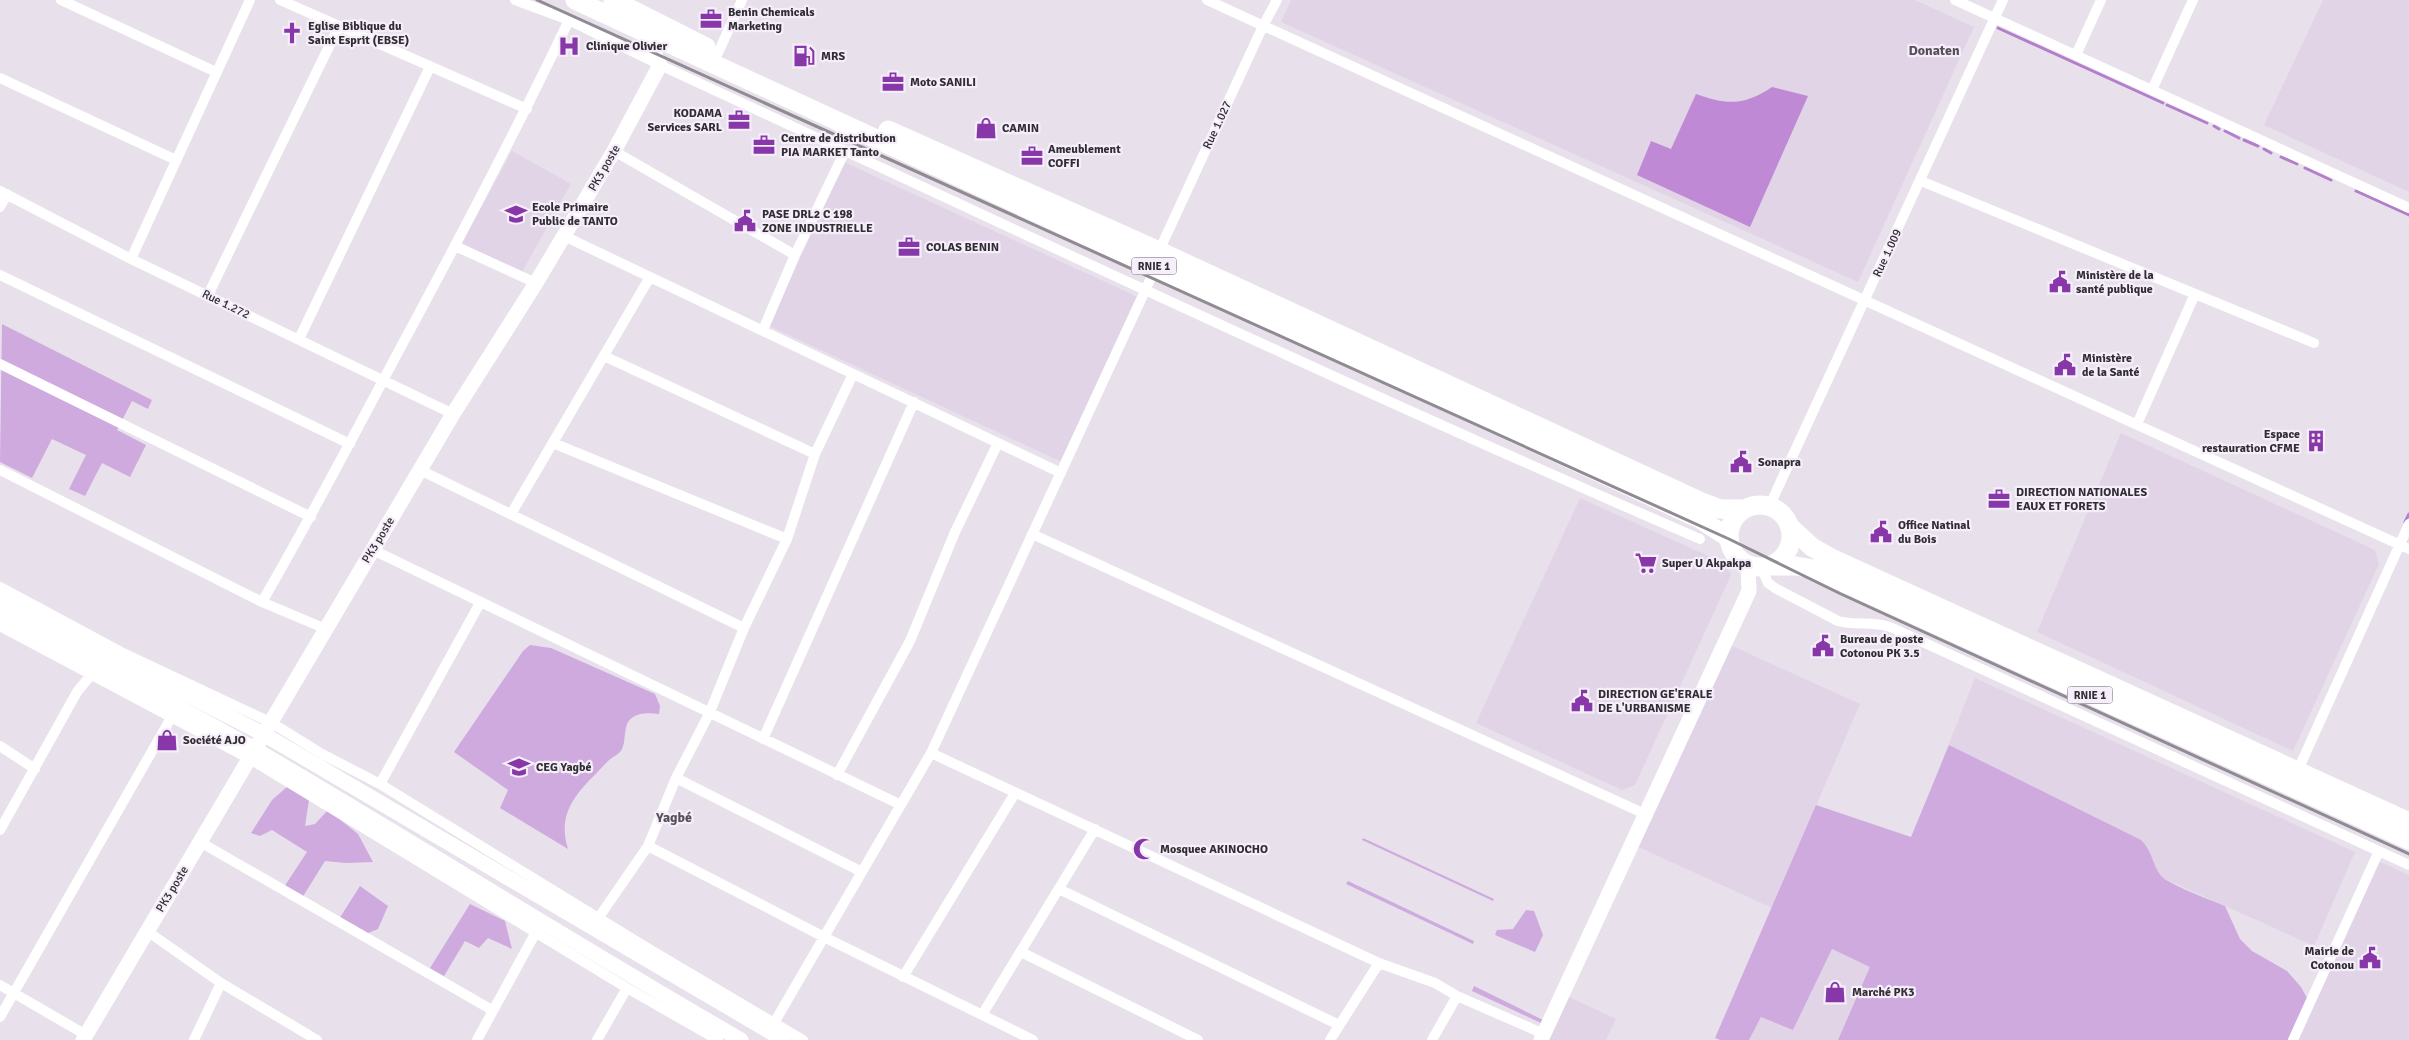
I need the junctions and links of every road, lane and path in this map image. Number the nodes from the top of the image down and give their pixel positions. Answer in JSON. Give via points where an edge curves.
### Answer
{"nodes":[{"id":1,"x":61,"y":0,"type":"edge"},
{"id":2,"x":250,"y":0,"type":"edge"},
{"id":3,"x":280,"y":0,"type":"edge"},
{"id":4,"x":515,"y":0,"type":"edge"},
{"id":5,"x":575,"y":0,"type":"edge"},
{"id":6,"x":615,"y":0,"type":"edge"},
{"id":7,"x":742,"y":0,"type":"edge"},
{"id":8,"x":1207,"y":0,"type":"edge"},
{"id":9,"x":1277,"y":0,"type":"edge"},
{"id":10,"x":1955,"y":0,"type":"edge"},
{"id":11,"x":2003,"y":0,"type":"edge"},
{"id":12,"x":2101,"y":0,"type":"edge"},
{"id":13,"x":2193,"y":0,"type":"edge"},
{"id":14,"x":1995,"y":18,"type":"junction"},
{"id":15,"x":569,"y":20,"type":"junction"},
{"id":16,"x":338,"y":26,"type":"junction"},
{"id":17,"x":1263,"y":26,"type":"junction"},
{"id":18,"x":660,"y":39,"type":"junction"},
{"id":19,"x":718,"y":53,"type":"junction"},
{"id":20,"x":2076,"y":55,"type":"junction"},
{"id":21,"x":660,"y":65,"type":"junction"},
{"id":22,"x":430,"y":67,"type":"junction"},
{"id":23,"x":216,"y":72,"type":"junction"},
{"id":24,"x":0,"y":78,"type":"edge"},
{"id":25,"x":2152,"y":90,"type":"junction"},
{"id":26,"x":528,"y":109,"type":"junction"},
{"id":27,"x":614,"y":151,"type":"junction"},
{"id":28,"x":845,"y":151,"type":"junction"},
{"id":29,"x":176,"y":160,"type":"junction"},
{"id":30,"x":1921,"y":180,"type":"junction"},
{"id":31,"x":3,"y":192,"type":"edge"},
{"id":32,"x":0,"y":208,"type":"edge"},
{"id":33,"x":2409,"y":208,"type":"edge"},
{"id":34,"x":564,"y":236,"type":"junction"},
{"id":35,"x":455,"y":246,"type":"junction"},
{"id":36,"x":794,"y":255,"type":"junction"},
{"id":37,"x":131,"y":259,"type":"junction"},
{"id":38,"x":1158,"y":259,"type":"junction"},
{"id":39,"x":0,"y":276,"type":"edge"},
{"id":40,"x":650,"y":277,"type":"junction"},
{"id":41,"x":536,"y":284,"type":"junction"},
{"id":42,"x":1145,"y":289,"type":"junction"},
{"id":43,"x":2195,"y":294,"type":"junction"},
{"id":44,"x":208,"y":295,"type":"junction"},
{"id":45,"x":1865,"y":300,"type":"junction"},
{"id":46,"x":763,"y":330,"type":"junction"},
{"id":47,"x":299,"y":339,"type":"junction"},
{"id":48,"x":2314,"y":343,"type":"dead end"},
{"id":49,"x":604,"y":356,"type":"junction"},
{"id":50,"x":0,"y":364,"type":"edge"},
{"id":51,"x":853,"y":374,"type":"junction"},
{"id":52,"x":384,"y":380,"type":"junction"},
{"id":53,"x":914,"y":402,"type":"junction"},
{"id":54,"x":453,"y":414,"type":"junction"},
{"id":55,"x":2137,"y":424,"type":"junction"},
{"id":56,"x":553,"y":442,"type":"junction"},
{"id":57,"x":998,"y":443,"type":"junction"},
{"id":58,"x":350,"y":444,"type":"junction"},
{"id":59,"x":815,"y":454,"type":"junction"},
{"id":60,"x":0,"y":470,"type":"edge"},
{"id":61,"x":420,"y":470,"type":"junction"},
{"id":62,"x":1060,"y":473,"type":"junction"},
{"id":63,"x":1770,"y":507,"type":"junction"},
{"id":64,"x":1745,"y":509,"type":"junction"},
{"id":65,"x":510,"y":514,"type":"junction"},
{"id":66,"x":312,"y":516,"type":"junction"},
{"id":67,"x":2409,"y":524,"type":"edge"},
{"id":68,"x":1789,"y":526,"type":"junction"},
{"id":69,"x":1032,"y":534,"type":"junction"},
{"id":70,"x":1729,"y":538,"type":"junction"},
{"id":71,"x":787,"y":539,"type":"junction"},
{"id":72,"x":1700,"y":539,"type":"dead end"},
{"id":73,"x":2404,"y":546,"type":"edge"},
{"id":74,"x":373,"y":550,"type":"junction"},
{"id":75,"x":1759,"y":565,"type":"junction"},
{"id":76,"x":0,"y":587,"type":"edge"},
{"id":77,"x":0,"y":598,"type":"edge"},
{"id":78,"x":262,"y":602,"type":"junction"},
{"id":79,"x":480,"y":603,"type":"junction"},
{"id":80,"x":0,"y":614,"type":"edge"},
{"id":81,"x":0,"y":626,"type":"edge"},
{"id":82,"x":744,"y":628,"type":"junction"},
{"id":83,"x":326,"y":629,"type":"junction"},
{"id":84,"x":90,"y":676,"type":"junction"},
{"id":85,"x":709,"y":714,"type":"junction"},
{"id":86,"x":171,"y":718,"type":"junction"},
{"id":87,"x":268,"y":729,"type":"junction"},
{"id":88,"x":763,"y":739,"type":"junction"},
{"id":89,"x":0,"y":746,"type":"edge"},
{"id":90,"x":931,"y":753,"type":"junction"},
{"id":91,"x":253,"y":755,"type":"junction"},
{"id":92,"x":35,"y":769,"type":"junction"},
{"id":93,"x":837,"y":775,"type":"junction"},
{"id":94,"x":676,"y":778,"type":"junction"},
{"id":95,"x":2294,"y":778,"type":"junction"},
{"id":96,"x":380,"y":784,"type":"junction"},
{"id":97,"x":1015,"y":793,"type":"junction"},
{"id":98,"x":2281,"y":804,"type":"junction"},
{"id":99,"x":901,"y":805,"type":"junction"},
{"id":100,"x":1645,"y":814,"type":"junction"},
{"id":101,"x":2409,"y":822,"type":"edge"},
{"id":102,"x":1095,"y":829,"type":"junction"},
{"id":103,"x":0,"y":830,"type":"edge"},
{"id":104,"x":2409,"y":840,"type":"edge"},
{"id":105,"x":200,"y":842,"type":"junction"},
{"id":106,"x":648,"y":846,"type":"junction"},
{"id":107,"x":2379,"y":851,"type":"junction"},
{"id":108,"x":2409,"y":865,"type":"edge"},
{"id":109,"x":862,"y":872,"type":"junction"},
{"id":110,"x":1059,"y":889,"type":"junction"},
{"id":111,"x":599,"y":917,"type":"junction"},
{"id":112,"x":147,"y":931,"type":"junction"},
{"id":113,"x":536,"y":932,"type":"junction"},
{"id":114,"x":824,"y":937,"type":"junction"},
{"id":115,"x":1021,"y":952,"type":"junction"},
{"id":116,"x":1378,"y":963,"type":"junction"},
{"id":117,"x":902,"y":977,"type":"junction"},
{"id":118,"x":221,"y":983,"type":"junction"},
{"id":119,"x":0,"y":985,"type":"edge"},
{"id":120,"x":627,"y":988,"type":"junction"},
{"id":121,"x":14,"y":994,"type":"junction"},
{"id":122,"x":1457,"y":996,"type":"junction"},
{"id":123,"x":492,"y":1010,"type":"junction"},
{"id":124,"x":982,"y":1015,"type":"junction"},
{"id":125,"x":0,"y":1017,"type":"edge"},
{"id":126,"x":774,"y":1023,"type":"junction"},
{"id":127,"x":1339,"y":1025,"type":"junction"},
{"id":128,"x":85,"y":1037,"type":"edge"},
{"id":129,"x":1542,"y":1037,"type":"edge"},
{"id":130,"x":194,"y":1040,"type":"edge"},
{"id":131,"x":317,"y":1040,"type":"edge"},
{"id":132,"x":477,"y":1040,"type":"edge"},
{"id":133,"x":596,"y":1040,"type":"edge"},
{"id":134,"x":718,"y":1040,"type":"edge"},
{"id":135,"x":741,"y":1040,"type":"edge"},
{"id":136,"x":784,"y":1040,"type":"edge"},
{"id":137,"x":803,"y":1040,"type":"edge"},
{"id":138,"x":1033,"y":1040,"type":"edge"},
{"id":139,"x":1198,"y":1040,"type":"edge"},
{"id":140,"x":1330,"y":1040,"type":"edge"},
{"id":141,"x":1432,"y":1040,"type":"edge"},
{"id":142,"x":2293,"y":1040,"type":"edge"}],
"edges":[{"from":1,"to":23,"type":"street"},
{"from":2,"to":23,"type":"street"},
{"from":3,"to":16,"type":"street"},
{"from":4,"to":15,"type":"street"},
{"from":5,"to":18,"type":"highway","number":"RNIE 1"},
{"from":6,"to":19,"type":"highway","number":"RNIE 1"},
{"from":7,"to":19,"type":"street"},
{"from":8,"to":17,"type":"street"},
{"from":9,"to":17,"type":"street","name":"Rue 1.027"},
{"from":10,"to":14,"type":"street"},
{"from":11,"to":14,"type":"street","name":"Rue 1.009"},
{"from":12,"to":20,"type":"street"},
{"from":13,"to":25,"type":"street"},
{"from":14,"to":20,"type":"street"},
{"from":14,"to":30,"type":"street","name":"Rue 1.009"},
{"from":15,"to":21,"type":"street"},
{"from":15,"to":26,"type":"street"},
{"from":16,"to":22,"type":"street"},
{"from":16,"to":44,"type":"street"},
{"from":17,"to":38,"type":"street","name":"Rue 1.027"},
{"from":17,"to":45,"type":"street"},
{"from":18,"to":21,"type":"street","via":[[654,54]]},
{"from":18,"to":38,"type":"highway","number":"RNIE 1"},
{"from":19,"to":38,"type":"highway","number":"RNIE 1"},
{"from":20,"to":25,"type":"street"},
{"from":21,"to":27,"type":"street","name":"PK3 poste"},
{"from":21,"to":28,"type":"street"},
{"from":22,"to":26,"type":"street"},
{"from":22,"to":47,"type":"street"},
{"from":23,"to":29,"type":"street"},
{"from":24,"to":29,"type":"street"},
{"from":25,"to":33,"type":"street"},
{"from":26,"to":35,"type":"street"},
{"from":27,"to":34,"type":"street","name":"PK3 poste"},
{"from":27,"to":36,"type":"street"},
{"from":28,"to":36,"type":"street"},
{"from":28,"to":42,"type":"street"},
{"from":29,"to":37,"type":"street"},
{"from":30,"to":43,"type":"street"},
{"from":30,"to":45,"type":"street","name":"Rue 1.009"},
{"from":31,"to":32,"type":"street"},
{"from":31,"to":37,"type":"street","name":"Rue 1.272"},
{"from":34,"to":40,"type":"street"},
{"from":34,"to":41,"type":"street","name":"PK3 poste"},
{"from":35,"to":41,"type":"street"},
{"from":35,"to":52,"type":"street"},
{"from":36,"to":46,"type":"street"},
{"from":37,"to":44,"type":"street","name":"Rue 1.272"},
{"from":38,"to":42,"type":"street","name":"Rue 1.027"},
{"from":38,"to":64,"type":"highway","number":"RNIE 1","via":[[1704,503],[1720,509]]},
{"from":38,"to":70,"type":"highway","number":"RNIE 1","via":[[1700,519]]},
{"from":39,"to":58,"type":"street"},
{"from":40,"to":46,"type":"street"},
{"from":40,"to":49,"type":"street"},
{"from":41,"to":54,"type":"street","name":"PK3 poste"},
{"from":42,"to":62,"type":"street","name":"Rue 1.027"},
{"from":42,"to":72,"type":"street","via":[[1502,453]]},
{"from":43,"to":48,"type":"street"},
{"from":43,"to":55,"type":"street"},
{"from":44,"to":47,"type":"street","name":"Rue 1.272"},
{"from":45,"to":55,"type":"street"},
{"from":45,"to":63,"type":"street","name":"Rue 1.009"},
{"from":46,"to":51,"type":"street"},
{"from":47,"to":52,"type":"street","name":"Rue 1.272"},
{"from":49,"to":56,"type":"street"},
{"from":49,"to":59,"type":"street"},
{"from":50,"to":66,"type":"street"},
{"from":51,"to":53,"type":"street"},
{"from":51,"to":59,"type":"street"},
{"from":52,"to":54,"type":"street","name":"Rue 1.272"},
{"from":52,"to":58,"type":"street"},
{"from":53,"to":57,"type":"street"},
{"from":53,"to":88,"type":"street"},
{"from":54,"to":61,"type":"street","name":"PK3 poste"},
{"from":55,"to":73,"type":"street"},
{"from":56,"to":65,"type":"street"},
{"from":56,"to":71,"type":"street"},
{"from":57,"to":62,"type":"street"},
{"from":57,"to":93,"type":"street","via":[[954,532],[910,641]]},
{"from":58,"to":66,"type":"street"},
{"from":59,"to":71,"type":"street"},
{"from":60,"to":78,"type":"street"},
{"from":61,"to":65,"type":"street"},
{"from":61,"to":74,"type":"street","name":"PK3 poste"},
{"from":62,"to":69,"type":"street","name":"Rue 1.027"},
{"from":63,"to":64,"type":"highway","number":"RNIE 1","via":[[1757,505]]},
{"from":63,"to":68,"type":"highway","number":"RNIE 1","via":[[1782,514]]},
{"from":64,"to":70,"type":"highway","via":[[1733,522]]},
{"from":65,"to":82,"type":"street"},
{"from":66,"to":78,"type":"street"},
{"from":67,"to":73,"type":"street"},
{"from":68,"to":75,"type":"highway","via":[[1788,549],[1780,559]]},
{"from":68,"to":95,"type":"highway","number":"RNIE 1","via":[[1812,547],[1831,558]]},
{"from":69,"to":90,"type":"street","name":"Rue 1.027"},
{"from":69,"to":100,"type":"street"},
{"from":70,"to":75,"type":"highway","number":"RNIE 1","via":[[1734,552]]},
{"from":71,"to":82,"type":"street"},
{"from":73,"to":95,"type":"street"},
{"from":74,"to":79,"type":"street"},
{"from":74,"to":83,"type":"street","name":"PK3 poste"},
{"from":75,"to":95,"type":"highway","number":"RNIE 1","via":[[1814,570]]},
{"from":75,"to":98,"type":"street","via":[[1768,583],[1775,588],[1838,621],[1871,622],[1890,627]]},
{"from":75,"to":100,"type":"street"},
{"from":76,"to":87,"type":"street"},
{"from":77,"to":87,"type":"street"},
{"from":78,"to":83,"type":"street"},
{"from":79,"to":85,"type":"street"},
{"from":79,"to":96,"type":"street"},
{"from":80,"to":91,"type":"street"},
{"from":81,"to":84,"type":"street"},
{"from":82,"to":85,"type":"street"},
{"from":83,"to":87,"type":"street","name":"PK3 poste"},
{"from":84,"to":86,"type":"street"},
{"from":84,"to":92,"type":"street","via":[[77,692]]},
{"from":85,"to":88,"type":"street"},
{"from":85,"to":94,"type":"street"},
{"from":86,"to":91,"type":"street"},
{"from":86,"to":121,"type":"street"},
{"from":87,"to":91,"type":"street","name":"PK3 poste"},
{"from":87,"to":96,"type":"street"},
{"from":87,"to":136,"type":"street"},
{"from":88,"to":93,"type":"street"},
{"from":89,"to":92,"type":"street"},
{"from":90,"to":97,"type":"street"},
{"from":90,"to":99,"type":"street","name":"Rue 1.027"},
{"from":91,"to":105,"type":"street","name":"PK3 poste"},
{"from":91,"to":113,"type":"street"},
{"from":91,"to":135,"type":"street","via":[[536,917],[626,974]]},
{"from":92,"to":103,"type":"street"},
{"from":93,"to":99,"type":"street"},
{"from":94,"to":106,"type":"street"},
{"from":94,"to":109,"type":"street"},
{"from":95,"to":98,"type":"street"},
{"from":95,"to":101,"type":"highway","number":"RNIE 1"},
{"from":95,"to":104,"type":"highway","number":"RNIE 1"},
{"from":96,"to":111,"type":"street"},
{"from":97,"to":102,"type":"street"},
{"from":97,"to":117,"type":"street"},
{"from":98,"to":107,"type":"street"},
{"from":99,"to":109,"type":"street","name":"Rue 1.027"},
{"from":100,"to":129,"type":"street"},
{"from":102,"to":110,"type":"street"},
{"from":102,"to":116,"type":"street"},
{"from":105,"to":112,"type":"street","name":"PK3 poste"},
{"from":105,"to":123,"type":"street"},
{"from":106,"to":111,"type":"street"},
{"from":106,"to":114,"type":"street"},
{"from":107,"to":108,"type":"street"},
{"from":107,"to":142,"type":"street"},
{"from":109,"to":114,"type":"street","name":"Rue 1.027"},
{"from":110,"to":115,"type":"street"},
{"from":110,"to":127,"type":"street"},
{"from":111,"to":126,"type":"street"},
{"from":112,"to":118,"type":"street"},
{"from":112,"to":128,"type":"street","name":"PK3 poste"},
{"from":113,"to":120,"type":"street"},
{"from":113,"to":123,"type":"street"},
{"from":114,"to":117,"type":"street"},
{"from":114,"to":126,"type":"street","name":"Rue 1.027"},
{"from":115,"to":124,"type":"street"},
{"from":115,"to":139,"type":"street"},
{"from":116,"to":122,"type":"street","via":[[1435,983]]},
{"from":116,"to":127,"type":"street"},
{"from":117,"to":124,"type":"street"},
{"from":118,"to":130,"type":"street"},
{"from":118,"to":131,"type":"street"},
{"from":119,"to":121,"type":"street"},
{"from":120,"to":133,"type":"street"},
{"from":120,"to":134,"type":"street"},
{"from":121,"to":125,"type":"street"},
{"from":121,"to":128,"type":"street"},
{"from":122,"to":129,"type":"street"},
{"from":122,"to":141,"type":"street"},
{"from":123,"to":132,"type":"street"},
{"from":124,"to":138,"type":"street"},
{"from":126,"to":137,"type":"street"},
{"from":127,"to":140,"type":"street"}]}
